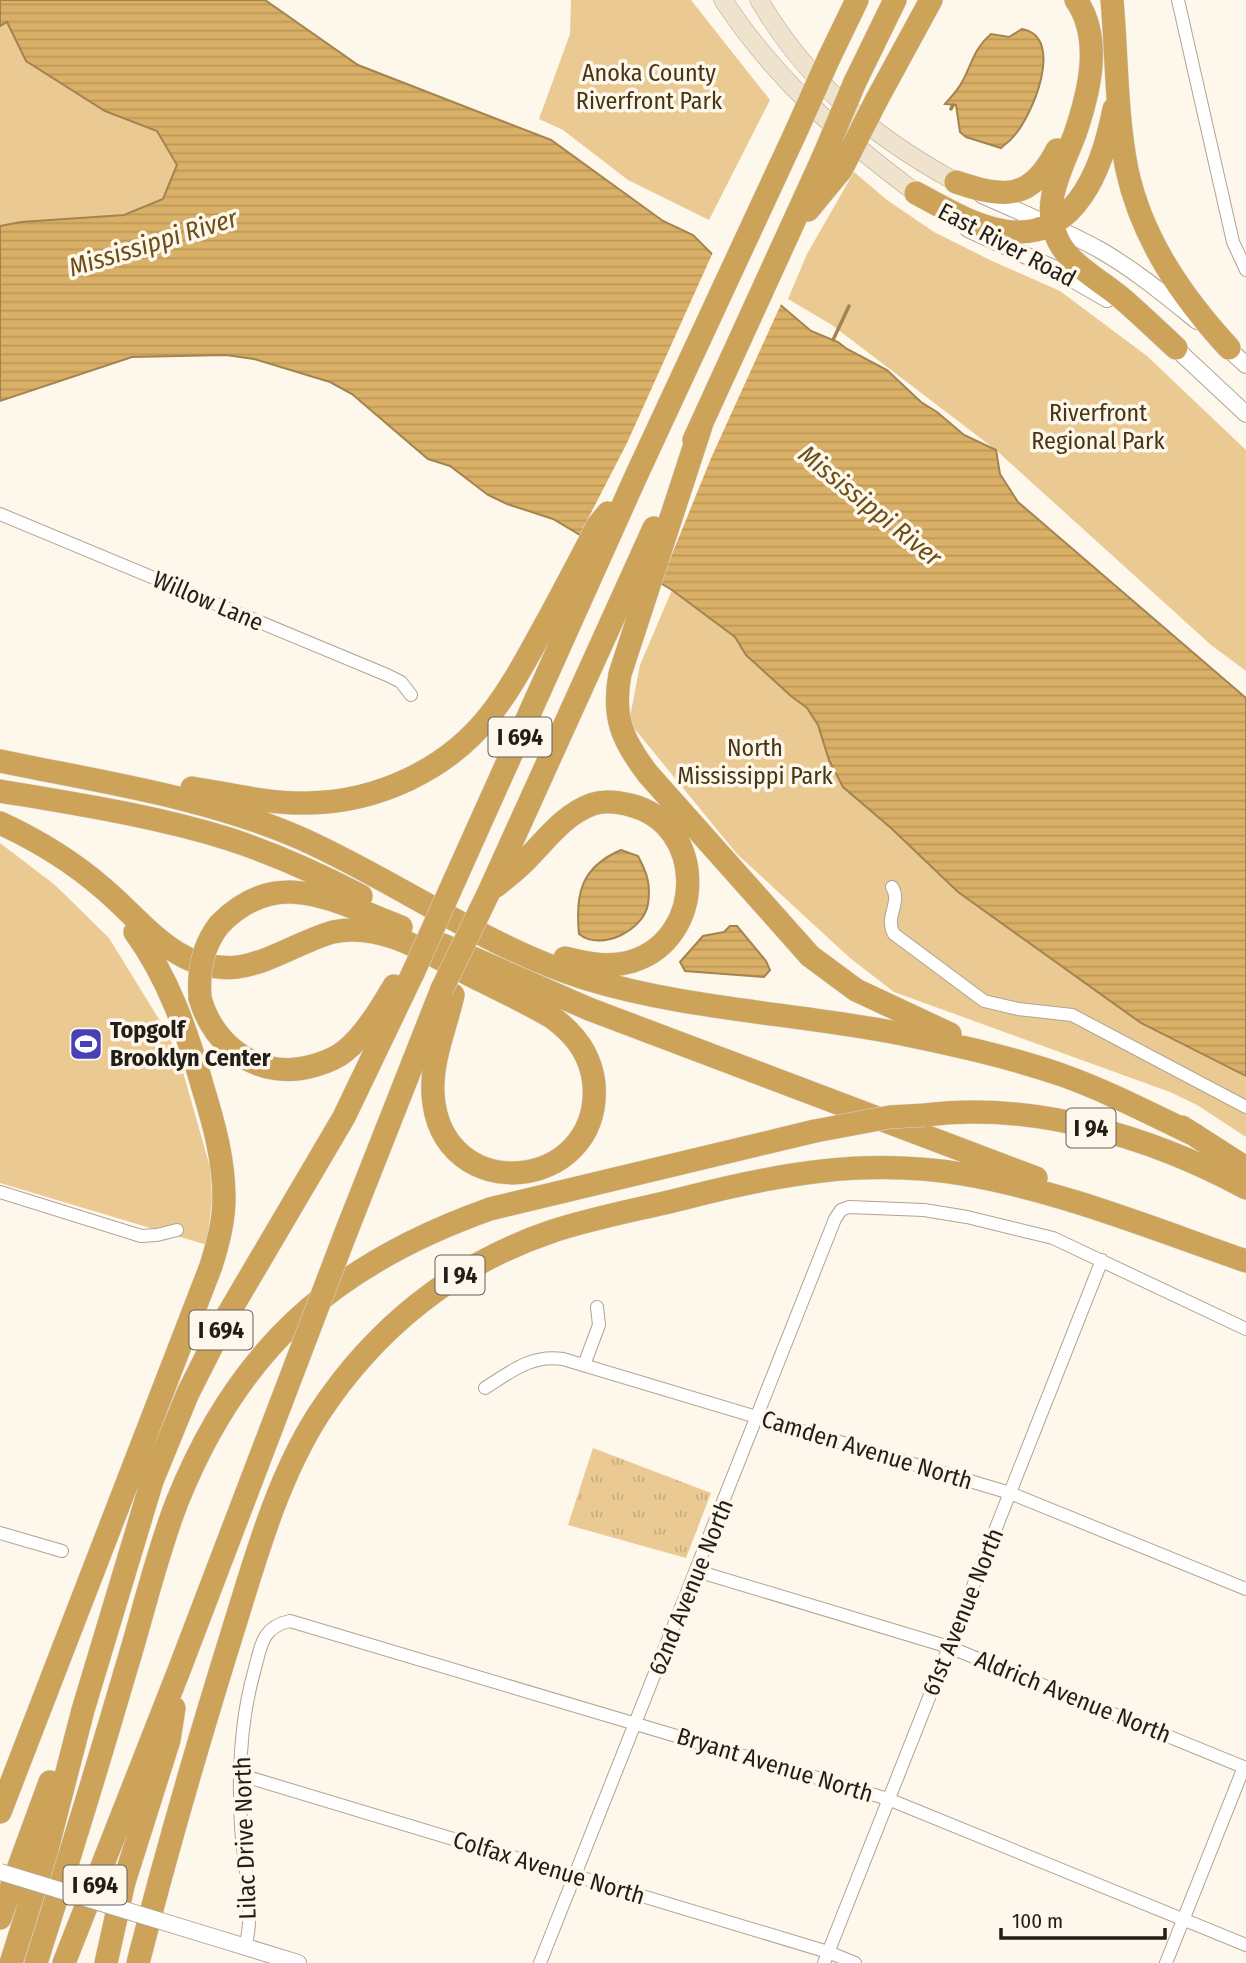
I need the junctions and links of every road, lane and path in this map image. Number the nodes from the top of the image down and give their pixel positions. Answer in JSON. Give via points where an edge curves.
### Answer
{"nodes":[{"id":1,"x":723,"y":0,"type":"edge"},
{"id":2,"x":759,"y":0,"type":"edge"},
{"id":3,"x":839,"y":0,"type":"edge"},
{"id":4,"x":857,"y":0,"type":"edge"},
{"id":5,"x":895,"y":0,"type":"edge"},
{"id":6,"x":931,"y":0,"type":"edge"},
{"id":7,"x":1076,"y":0,"type":"edge"},
{"id":8,"x":1112,"y":0,"type":"edge"},
{"id":9,"x":1178,"y":0,"type":"edge"},
{"id":10,"x":1116,"y":49,"type":"junction"},
{"id":11,"x":823,"y":53,"type":"junction"},
{"id":12,"x":1090,"y":73,"type":"junction"},
{"id":13,"x":956,"y":182,"type":"junction"},
{"id":14,"x":916,"y":193,"type":"junction"},
{"id":15,"x":1051,"y":225,"type":"junction"},
{"id":16,"x":792,"y":229,"type":"junction"},
{"id":17,"x":1246,"y":270,"type":"edge"},
{"id":18,"x":1175,"y":348,"type":"junction"},
{"id":19,"x":1229,"y":348,"type":"junction"},
{"id":20,"x":1246,"y":365,"type":"edge"},
{"id":21,"x":1246,"y":415,"type":"edge"},
{"id":22,"x":0,"y":514,"type":"edge"},
{"id":23,"x":574,"y":593,"type":"junction"},
{"id":24,"x":627,"y":617,"type":"junction"},
{"id":25,"x":411,"y":695,"type":"dead end"},
{"id":26,"x":0,"y":760,"type":"edge"},
{"id":27,"x":0,"y":791,"type":"edge"},
{"id":28,"x":0,"y":823,"type":"edge"},
{"id":29,"x":70,"y":864,"type":"junction"},
{"id":30,"x":892,"y":887,"type":"dead end"},
{"id":31,"x":404,"y":892,"type":"junction"},
{"id":32,"x":489,"y":892,"type":"junction"},
{"id":33,"x":406,"y":929,"type":"junction"},
{"id":34,"x":409,"y":971,"type":"junction"},
{"id":35,"x":448,"y":992,"type":"junction"},
{"id":36,"x":1246,"y":1107,"type":"edge"},
{"id":37,"x":1195,"y":1135,"type":"junction"},
{"id":38,"x":1246,"y":1168,"type":"edge"},
{"id":39,"x":1246,"y":1188,"type":"edge"},
{"id":40,"x":0,"y":1192,"type":"edge"},
{"id":41,"x":177,"y":1230,"type":"dead end"},
{"id":42,"x":1211,"y":1249,"type":"junction"},
{"id":43,"x":1102,"y":1260,"type":"junction"},
{"id":44,"x":1246,"y":1261,"type":"edge"},
{"id":45,"x":597,"y":1307,"type":"dead end"},
{"id":46,"x":1246,"y":1329,"type":"edge"},
{"id":47,"x":584,"y":1365,"type":"junction"},
{"id":48,"x":485,"y":1388,"type":"dead end"},
{"id":49,"x":757,"y":1418,"type":"junction"},
{"id":50,"x":1010,"y":1493,"type":"junction"},
{"id":51,"x":0,"y":1533,"type":"edge"},
{"id":52,"x":62,"y":1552,"type":"dead end"},
{"id":53,"x":697,"y":1571,"type":"junction"},
{"id":54,"x":1246,"y":1589,"type":"edge"},
{"id":55,"x":290,"y":1621,"type":"joint"},
{"id":56,"x":949,"y":1647,"type":"junction"},
{"id":57,"x":178,"y":1673,"type":"junction"},
{"id":58,"x":45,"y":1695,"type":"junction"},
{"id":59,"x":83,"y":1710,"type":"junction"},
{"id":60,"x":636,"y":1723,"type":"junction"},
{"id":61,"x":191,"y":1766,"type":"junction"},
{"id":62,"x":1245,"y":1767,"type":"edge"},
{"id":63,"x":241,"y":1775,"type":"junction"},
{"id":64,"x":888,"y":1799,"type":"junction"},
{"id":65,"x":126,"y":1806,"type":"junction"},
{"id":66,"x":0,"y":1812,"type":"edge"},
{"id":67,"x":0,"y":1827,"type":"edge"},
{"id":68,"x":0,"y":1872,"type":"edge"},
{"id":69,"x":575,"y":1876,"type":"junction"},
{"id":70,"x":0,"y":1918,"type":"edge"},
{"id":71,"x":1183,"y":1920,"type":"junction"},
{"id":72,"x":1246,"y":1945,"type":"edge"},
{"id":73,"x":245,"y":1947,"type":"junction"},
{"id":74,"x":826,"y":1957,"type":"edge"},
{"id":75,"x":264,"y":1958,"type":"edge"},
{"id":76,"x":11,"y":1963,"type":"edge"},
{"id":77,"x":36,"y":1963,"type":"edge"},
{"id":78,"x":64,"y":1963,"type":"edge"},
{"id":79,"x":77,"y":1963,"type":"edge"},
{"id":80,"x":106,"y":1963,"type":"edge"},
{"id":81,"x":138,"y":1963,"type":"edge"},
{"id":82,"x":152,"y":1963,"type":"edge"},
{"id":83,"x":298,"y":1963,"type":"edge"},
{"id":84,"x":540,"y":1963,"type":"edge"},
{"id":85,"x":855,"y":1963,"type":"edge"},
{"id":86,"x":1166,"y":1963,"type":"edge"}],
"edges":[{"from":1,"to":14,"type":"main road","name":"East River Road","via":[[790,87]]},
{"from":2,"to":13,"type":"main road","name":"East River Road","via":[[793,51],[831,94],[876,131]]},
{"from":3,"to":11,"type":"highway"},
{"from":4,"to":11,"type":"highway","number":"I 694"},
{"from":5,"to":16,"type":"highway","number":"I 694","bridge":true},
{"from":6,"to":16,"type":"highway","bridge":true,"via":[[841,170]]},
{"from":7,"to":12,"type":"highway","via":[[1089,31]]},
{"from":8,"to":10,"type":"highway"},
{"from":9,"to":17,"type":"street","via":[[1233,242]]},
{"from":10,"to":15,"type":"highway","via":[[1114,108],[1101,159],[1082,198]]},
{"from":10,"to":19,"type":"highway","via":[[1124,150],[1136,203],[1175,283]]},
{"from":11,"to":23,"type":"highway","number":"I 694","bridge":true,"via":[[754,224],[637,474]]},
{"from":12,"to":13,"type":"highway","via":[[1056,152],[1034,183],[1005,193]]},
{"from":12,"to":15,"type":"highway","via":[[1054,189]]},
{"from":13,"to":15,"type":"street","name":"East River Road"},
{"from":14,"to":15,"type":"highway","via":[[987,227],[1013,232]]},
{"from":14,"to":18,"type":"street","name":"East River Road","via":[[968,229],[1097,293]]},
{"from":15,"to":18,"type":"highway","via":[[1058,242],[1075,261]]},
{"from":15,"to":19,"type":"street","name":"East River Road","via":[[1130,269]]},
{"from":16,"to":24,"type":"highway","number":"I 694","via":[[701,426]]},
{"from":18,"to":21,"type":"street","name":"East River Road"},
{"from":19,"to":20,"type":"street"},
{"from":22,"to":25,"type":"street","name":"Willow Lane","via":[[387,675],[401,682]]},
{"from":23,"to":26,"type":"highway","via":[[491,714],[468,738],[421,772],[360,797],[278,802]]},
{"from":23,"to":34,"type":"highway","number":"I 694","bridge":true,"via":[[456,877]]},
{"from":24,"to":32,"type":"highway","number":"I 694"},
{"from":24,"to":37,"type":"highway","via":[[617,695],[626,741],[656,783],[810,956],[856,990],[908,1016],[1094,1082],[1159,1111]]},
{"from":26,"to":31,"type":"highway","via":[[238,815],[311,843]]},
{"from":27,"to":33,"type":"highway","via":[[155,820],[230,840],[360,895]]},
{"from":28,"to":29,"type":"highway"},
{"from":29,"to":35,"type":"highway","via":[[104,889],[161,944],[202,964],[245,965],[333,932],[374,932],[404,942],[553,1018],[582,1048],[591,1068],[594,1096],[580,1138],[549,1166],[524,1173],[495,1172],[464,1158],[445,1136],[435,1111],[433,1075]]},
{"from":29,"to":58,"type":"highway","via":[[130,924],[174,999],[217,1135],[224,1196],[222,1226],[211,1266]]},
{"from":30,"to":36,"type":"street","via":[[897,901],[890,923],[894,934],[984,1001],[1072,1015]]},
{"from":31,"to":32,"type":"highway","via":[[540,951],[615,965],[649,953],[673,930],[686,900],[688,869],[678,841],[664,821],[640,807],[606,802],[567,818]]},
{"from":31,"to":37,"type":"highway","via":[[519,952],[585,978],[660,997],[902,1034],[1021,1063],[1095,1088]]},
{"from":32,"to":35,"type":"highway","number":"I 694","bridge":true,"via":[[456,958]]},
{"from":33,"to":34,"type":"highway","bridge":true,"via":[[297,891],[257,899],[219,925],[210,938],[202,960],[200,998],[216,1033],[238,1055],[269,1068],[299,1069],[331,1059],[354,1044]]},
{"from":33,"to":42,"type":"highway","via":[[589,1009],[984,1157]]},
{"from":34,"to":59,"type":"highway","number":"I 694","via":[[344,1116],[188,1393],[152,1481]]},
{"from":35,"to":57,"type":"highway","number":"I 694","bridge":true,"via":[[345,1235]]},
{"from":37,"to":38,"type":"highway"},
{"from":39,"to":77,"type":"highway","number":"I 94","bridge":true,"via":[[1162,1149],[1085,1126],[958,1112],[882,1118],[490,1209],[411,1241],[357,1271],[278,1339],[249,1373],[199,1453],[177,1503]]},
{"from":40,"to":41,"type":"street","via":[[141,1236]]},
{"from":42,"to":44,"type":"highway","number":"I 94"},
{"from":42,"to":61,"type":"highway","number":"I 94","via":[[1014,1185],[944,1172],[873,1167],[753,1180],[555,1230],[491,1256],[392,1324],[342,1379],[311,1426],[271,1515]]},
{"from":43,"to":46,"type":"street"},
{"from":43,"to":49,"type":"street","name":"62nd Avenue North","via":[[1053,1238],[967,1217],[924,1210],[841,1210]]},
{"from":43,"to":50,"type":"street","name":"61st Avenue North"},
{"from":45,"to":47,"type":"street","via":[[599,1325]]},
{"from":47,"to":48,"type":"street","name":"Camden Avenue North","via":[[543,1357]]},
{"from":47,"to":49,"type":"street","name":"Camden Avenue North"},
{"from":49,"to":50,"type":"street","name":"Camden Avenue North"},
{"from":49,"to":53,"type":"street","name":"62nd Avenue North"},
{"from":50,"to":54,"type":"street","name":"Camden Avenue North"},
{"from":50,"to":56,"type":"street","name":"61st Avenue North"},
{"from":51,"to":52,"type":"street"},
{"from":53,"to":56,"type":"street","name":"Aldrich Avenue North"},
{"from":53,"to":60,"type":"street","name":"62nd Avenue North"},
{"from":55,"to":60,"type":"street","name":"Bryant Avenue North"},
{"from":55,"to":63,"type":"street","name":"Lilac Drive North","via":[[272,1626],[260,1648],[241,1735]]},
{"from":56,"to":62,"type":"street","name":"Aldrich Avenue North"},
{"from":56,"to":64,"type":"street","name":"61st Avenue North"},
{"from":57,"to":65,"type":"highway","number":"I 694"},
{"from":57,"to":80,"type":"highway","via":[[169,1740],[127,1874]]},
{"from":58,"to":66,"type":"highway"},
{"from":58,"to":67,"type":"highway"},
{"from":59,"to":70,"type":"highway","via":[[55,1766]]},
{"from":59,"to":76,"type":"highway","number":"I 694","via":[[46,1853]]},
{"from":60,"to":64,"type":"street","name":"Bryant Avenue North"},
{"from":60,"to":69,"type":"street","name":"62nd Avenue North"},
{"from":61,"to":81,"type":"highway","number":"I 94"},
{"from":61,"to":82,"type":"highway","via":[[193,1797]]},
{"from":62,"to":71,"type":"street"},
{"from":63,"to":69,"type":"street","name":"Colfax Avenue North"},
{"from":63,"to":73,"type":"street","name":"Lilac Drive North","via":[[250,1921]]},
{"from":64,"to":71,"type":"street","name":"Bryant Avenue North"},
{"from":64,"to":74,"type":"street","name":"61st Avenue North"},
{"from":65,"to":78,"type":"highway","number":"I 694"},
{"from":65,"to":79,"type":"highway"},
{"from":68,"to":73,"type":"street","bridge":true},
{"from":69,"to":74,"type":"street","name":"Colfax Avenue North"},
{"from":69,"to":84,"type":"street","name":"62nd Avenue North"},
{"from":71,"to":72,"type":"street","name":"Bryant Avenue North"},
{"from":71,"to":86,"type":"street"},
{"from":73,"to":75,"type":"street"},
{"from":74,"to":85,"type":"street","name":"Colfax Avenue North"},
{"from":75,"to":83,"type":"street"}]}
